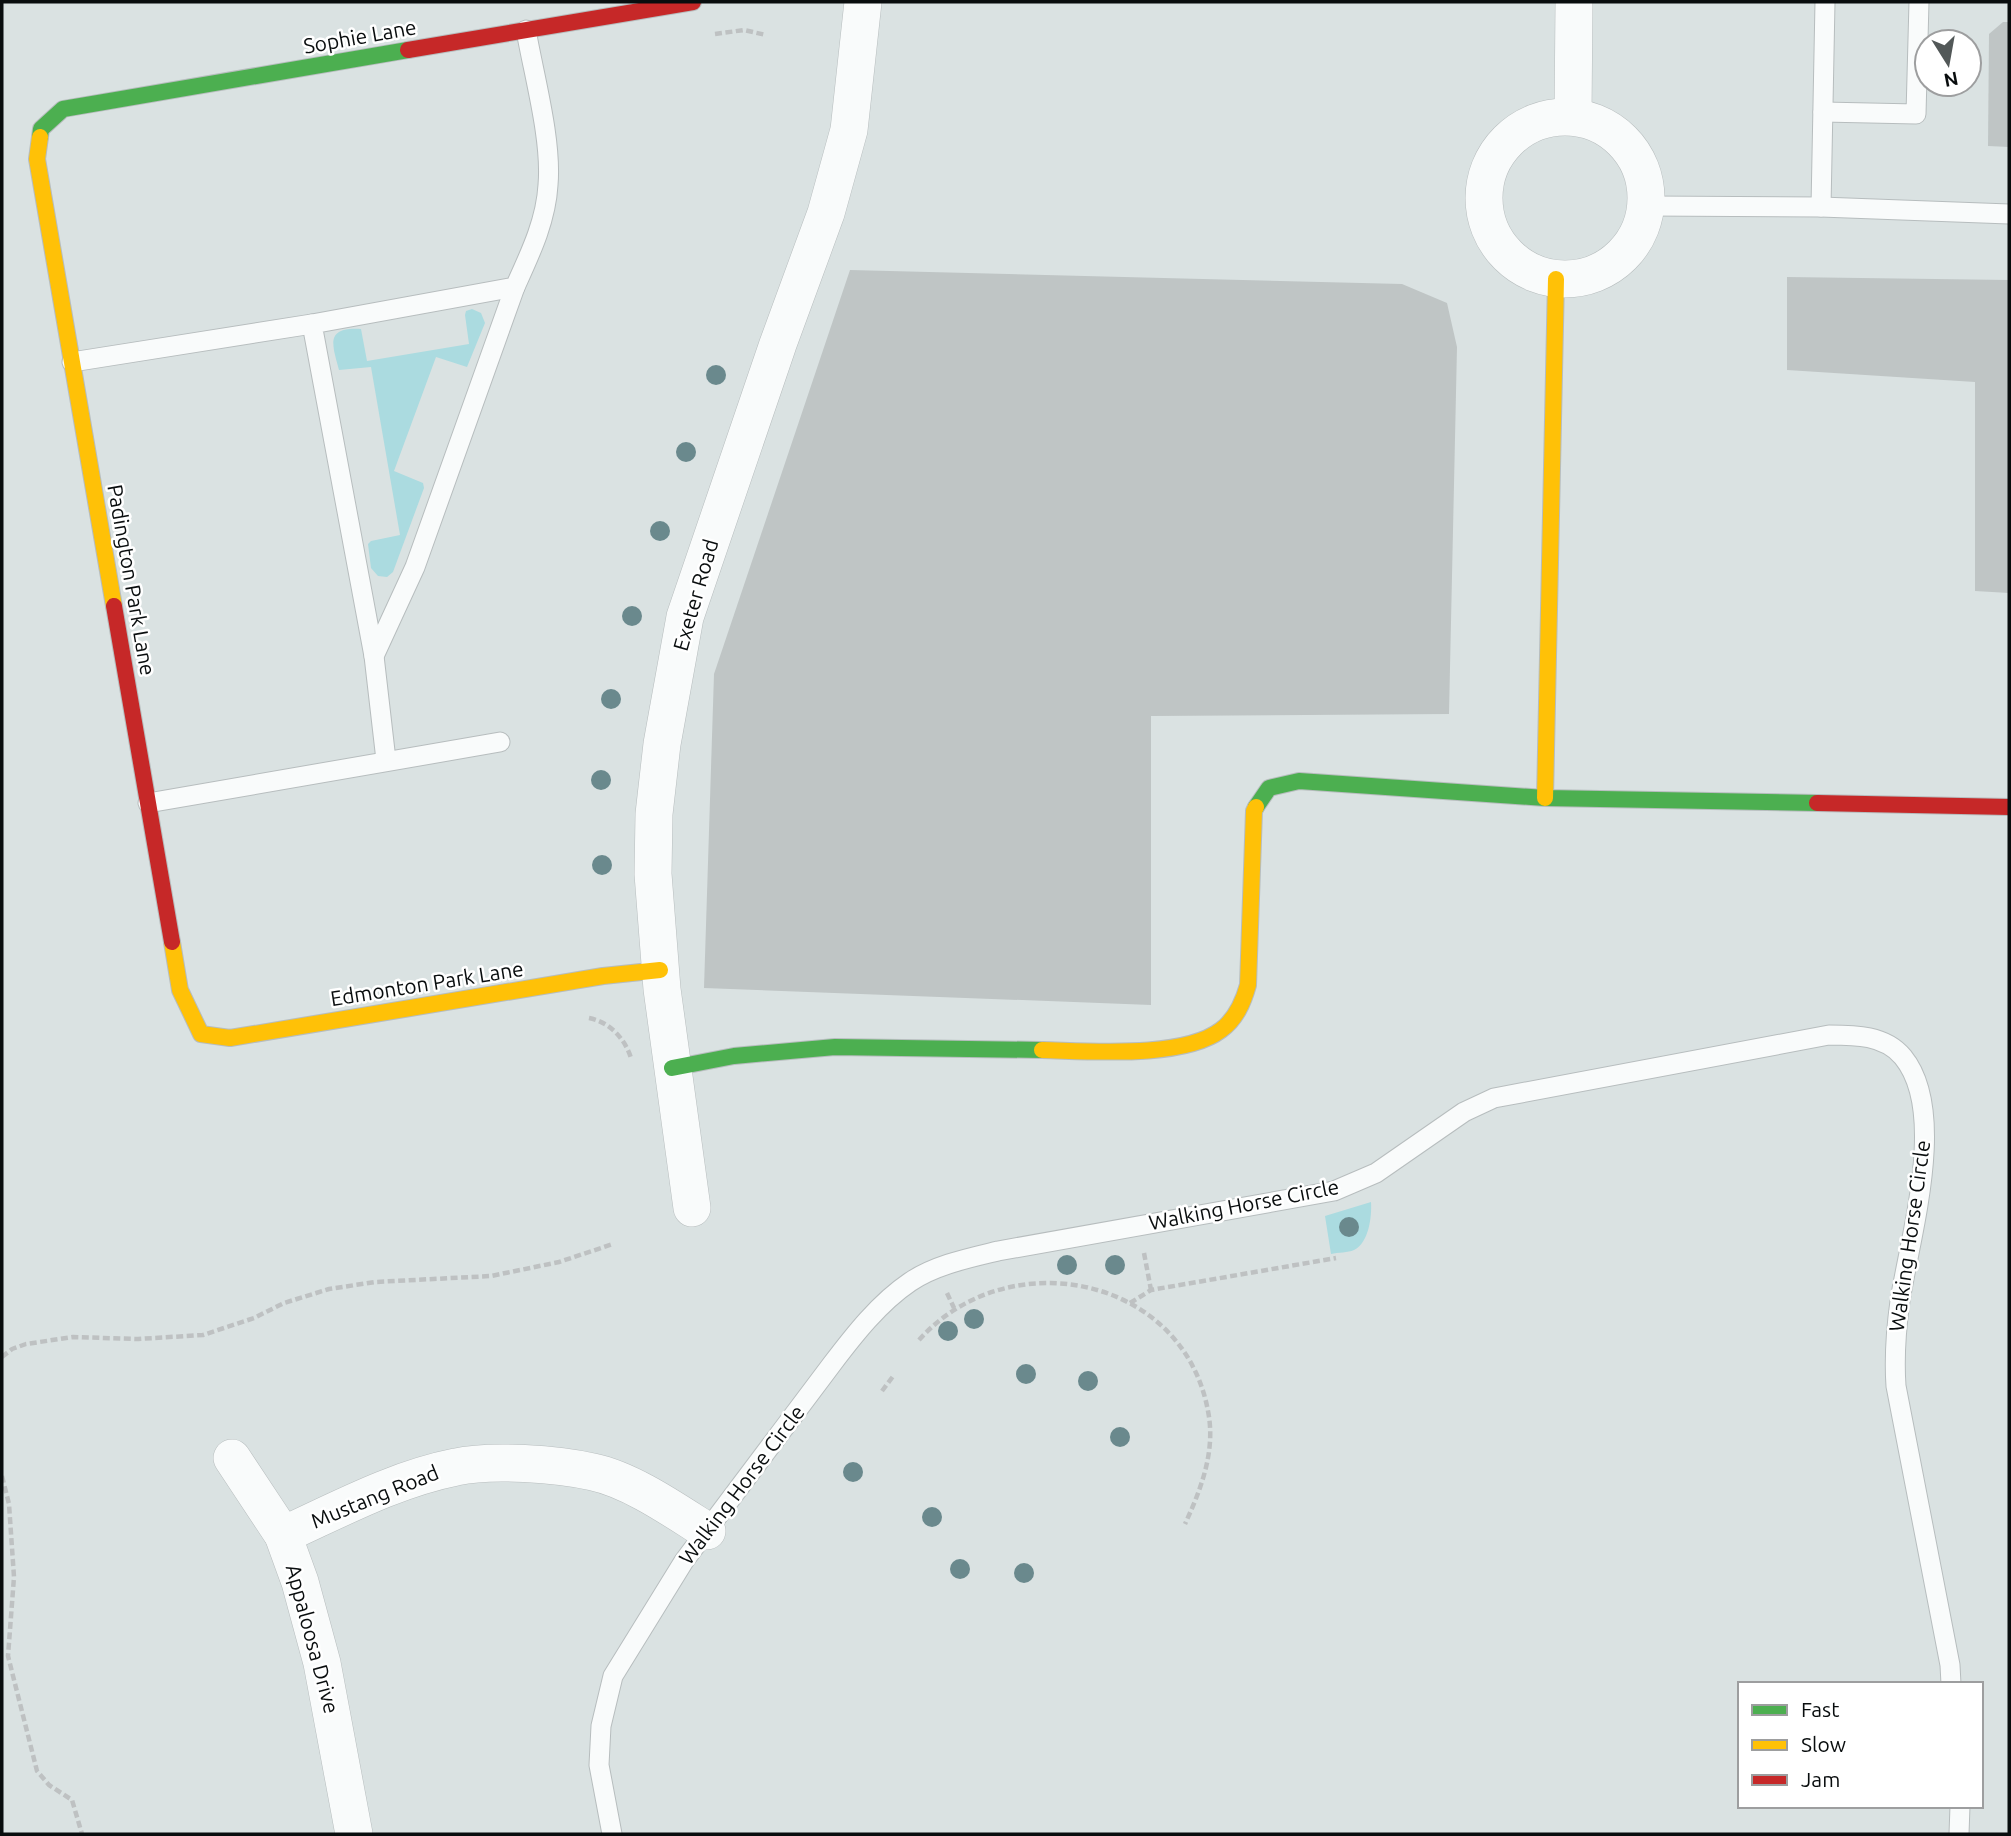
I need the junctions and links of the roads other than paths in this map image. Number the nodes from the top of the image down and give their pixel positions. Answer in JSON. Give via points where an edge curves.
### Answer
{"nodes":[{"id":1,"x":693,"y":2,"type":"edge"},
{"id":2,"x":863,"y":2,"type":"edge"},
{"id":3,"x":1574,"y":2,"type":"edge"},
{"id":4,"x":1825,"y":2,"type":"edge"},
{"id":5,"x":1919,"y":2,"type":"edge"},
{"id":6,"x":526,"y":30,"type":"junction"},
{"id":7,"x":1823,"y":112,"type":"junction"},
{"id":8,"x":1573,"y":117,"type":"junction"},
{"id":9,"x":41,"y":129,"type":"joint"},
{"id":10,"x":1647,"y":206,"type":"junction"},
{"id":11,"x":1821,"y":207,"type":"junction"},
{"id":12,"x":2009,"y":214,"type":"edge"},
{"id":13,"x":1556,"y":279,"type":"junction"},
{"id":14,"x":515,"y":287,"type":"junction"},
{"id":15,"x":312,"y":324,"type":"junction"},
{"id":16,"x":72,"y":362,"type":"junction"},
{"id":17,"x":374,"y":656,"type":"junction"},
{"id":18,"x":500,"y":742,"type":"dead end"},
{"id":19,"x":386,"y":760,"type":"junction"},
{"id":20,"x":1545,"y":797,"type":"junction"},
{"id":21,"x":148,"y":803,"type":"junction"},
{"id":22,"x":2009,"y":807,"type":"edge"},
{"id":23,"x":660,"y":970,"type":"junction"},
{"id":24,"x":201,"y":1034,"type":"joint"},
{"id":25,"x":672,"y":1068,"type":"junction"},
{"id":26,"x":692,"y":1208,"type":"dead end"},
{"id":27,"x":232,"y":1458,"type":"dead end"},
{"id":28,"x":707,"y":1531,"type":"junction"},
{"id":29,"x":283,"y":1535,"type":"junction"},
{"id":30,"x":1951,"y":1682,"type":"edge"},
{"id":31,"x":1960,"y":1808,"type":"edge"},
{"id":32,"x":354,"y":1834,"type":"edge"},
{"id":33,"x":612,"y":1834,"type":"edge"},
{"id":34,"x":1959,"y":1834,"type":"edge"}],
"edges":[{"from":1,"to":6,"type":"street","name":"Sophie Lane"},
{"from":2,"to":23,"type":"street","name":"Exeter Road","via":[[849,130],[826,213],[685,617],[654,814]]},
{"from":3,"to":8,"type":"street"},
{"from":4,"to":7,"type":"lane"},
{"from":5,"to":7,"type":"lane","via":[[1916,114]]},
{"from":6,"to":9,"type":"street","name":"Sophie Lane","via":[[63,109]]},
{"from":6,"to":14,"type":"lane","via":[[549,161],[548,185],[534,244]]},
{"from":7,"to":11,"type":"lane"},
{"from":8,"to":10,"type":"street","via":[[1598,123],[1620,137],[1636,157],[1645,181]]},
{"from":8,"to":13,"type":"street","via":[[1546,119],[1521,130],[1501,148],[1488,172],[1483,199],[1497,243],[1513,261],[1533,274]]},
{"from":9,"to":16,"type":"street","name":"Padington Park Lane","via":[[37,159]]},
{"from":10,"to":11,"type":"lane"},
{"from":10,"to":13,"type":"street","via":[[1640,231],[1626,253],[1606,269],[1582,278]]},
{"from":11,"to":12,"type":"lane"},
{"from":13,"to":20,"type":"street"},
{"from":14,"to":15,"type":"lane"},
{"from":14,"to":17,"type":"lane","via":[[415,568]]},
{"from":15,"to":16,"type":"lane"},
{"from":15,"to":17,"type":"lane"},
{"from":16,"to":21,"type":"street","name":"Padington Park Lane"},
{"from":17,"to":19,"type":"lane"},
{"from":18,"to":19,"type":"lane"},
{"from":19,"to":21,"type":"lane"},
{"from":20,"to":22,"type":"street"},
{"from":20,"to":25,"type":"street","via":[[1299,781],[1269,788],[1254,811],[1248,985],[1241,1007],[1227,1026],[1201,1042],[1123,1051],[835,1047],[734,1056]]},
{"from":21,"to":24,"type":"street","name":"Padington Park Lane","via":[[180,990]]},
{"from":23,"to":24,"type":"street","name":"Edmonton Park Lane","via":[[230,1038]]},
{"from":23,"to":25,"type":"street","name":"Exeter Road"},
{"from":25,"to":26,"type":"street","name":"Exeter Road"},
{"from":27,"to":29,"type":"street","name":"Appaloosa Drive"},
{"from":28,"to":29,"type":"street","name":"Mustang Road","via":[[595,1472],[485,1463],[419,1476]]},
{"from":28,"to":30,"type":"lane","name":"Walking Horse Circle","via":[[856,1334],[912,1280],[963,1259],[998,1251],[1334,1191],[1376,1173],[1464,1112],[1494,1098],[1829,1035],[1855,1035],[1881,1040],[1903,1056],[1924,1111],[1924,1146],[1900,1301],[1896,1386]]},
{"from":28,"to":33,"type":"lane","name":"Walking Horse Circle","via":[[613,1676],[601,1726],[599,1765]]},
{"from":29,"to":32,"type":"street","name":"Appaloosa Drive","via":[[322,1662]]},
{"from":31,"to":34,"type":"lane"}]}
